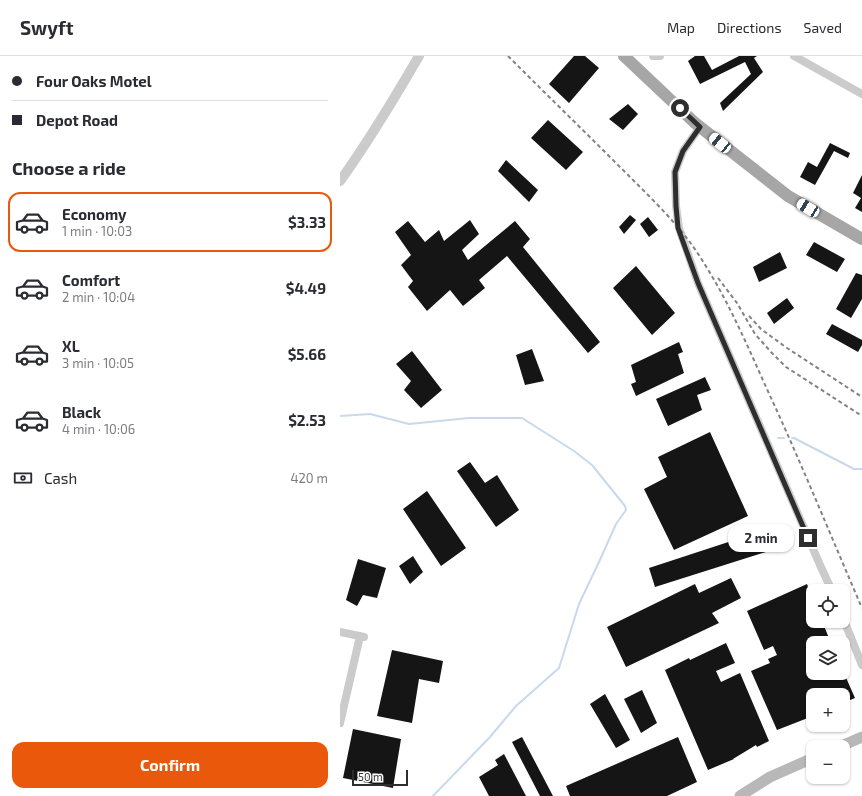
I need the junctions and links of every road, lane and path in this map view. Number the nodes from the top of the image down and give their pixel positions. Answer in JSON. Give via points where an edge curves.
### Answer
{"nodes":[{"id":1,"x":419,"y":56,"type":"edge"},
{"id":2,"x":624,"y":56,"type":"edge"},
{"id":3,"x":653,"y":56,"type":"edge"},
{"id":4,"x":660,"y":56,"type":"edge"},
{"id":5,"x":794,"y":56,"type":"edge"},
{"id":6,"x":862,"y":94,"type":"edge"},
{"id":7,"x":700,"y":127,"type":"junction"},
{"id":8,"x":340,"y":181,"type":"edge"},
{"id":9,"x":862,"y":239,"type":"edge"},
{"id":10,"x":829,"y":584,"type":"edge"},
{"id":11,"x":847,"y":628,"type":"edge"},
{"id":12,"x":340,"y":632,"type":"edge"},
{"id":13,"x":862,"y":665,"type":"edge"},
{"id":14,"x":340,"y":723,"type":"edge"},
{"id":15,"x":862,"y":737,"type":"edge"},
{"id":16,"x":850,"y":742,"type":"edge"},
{"id":17,"x":806,"y":761,"type":"edge"},
{"id":18,"x":740,"y":796,"type":"edge"}],
"edges":[{"from":1,"to":8,"type":"street"},
{"from":2,"to":7,"type":"main road"},
{"from":3,"to":4,"type":"street"},
{"from":5,"to":6,"type":"street"},
{"from":7,"to":9,"type":"main road","via":[[788,196]]},
{"from":7,"to":10,"type":"street","via":[[683,151],[675,172],[678,228],[712,317]]},
{"from":11,"to":13,"type":"street"},
{"from":12,"to":14,"type":"street","via":[[363,637]]},
{"from":15,"to":16,"type":"main road"},
{"from":17,"to":18,"type":"main road","via":[[770,777]]}]}
